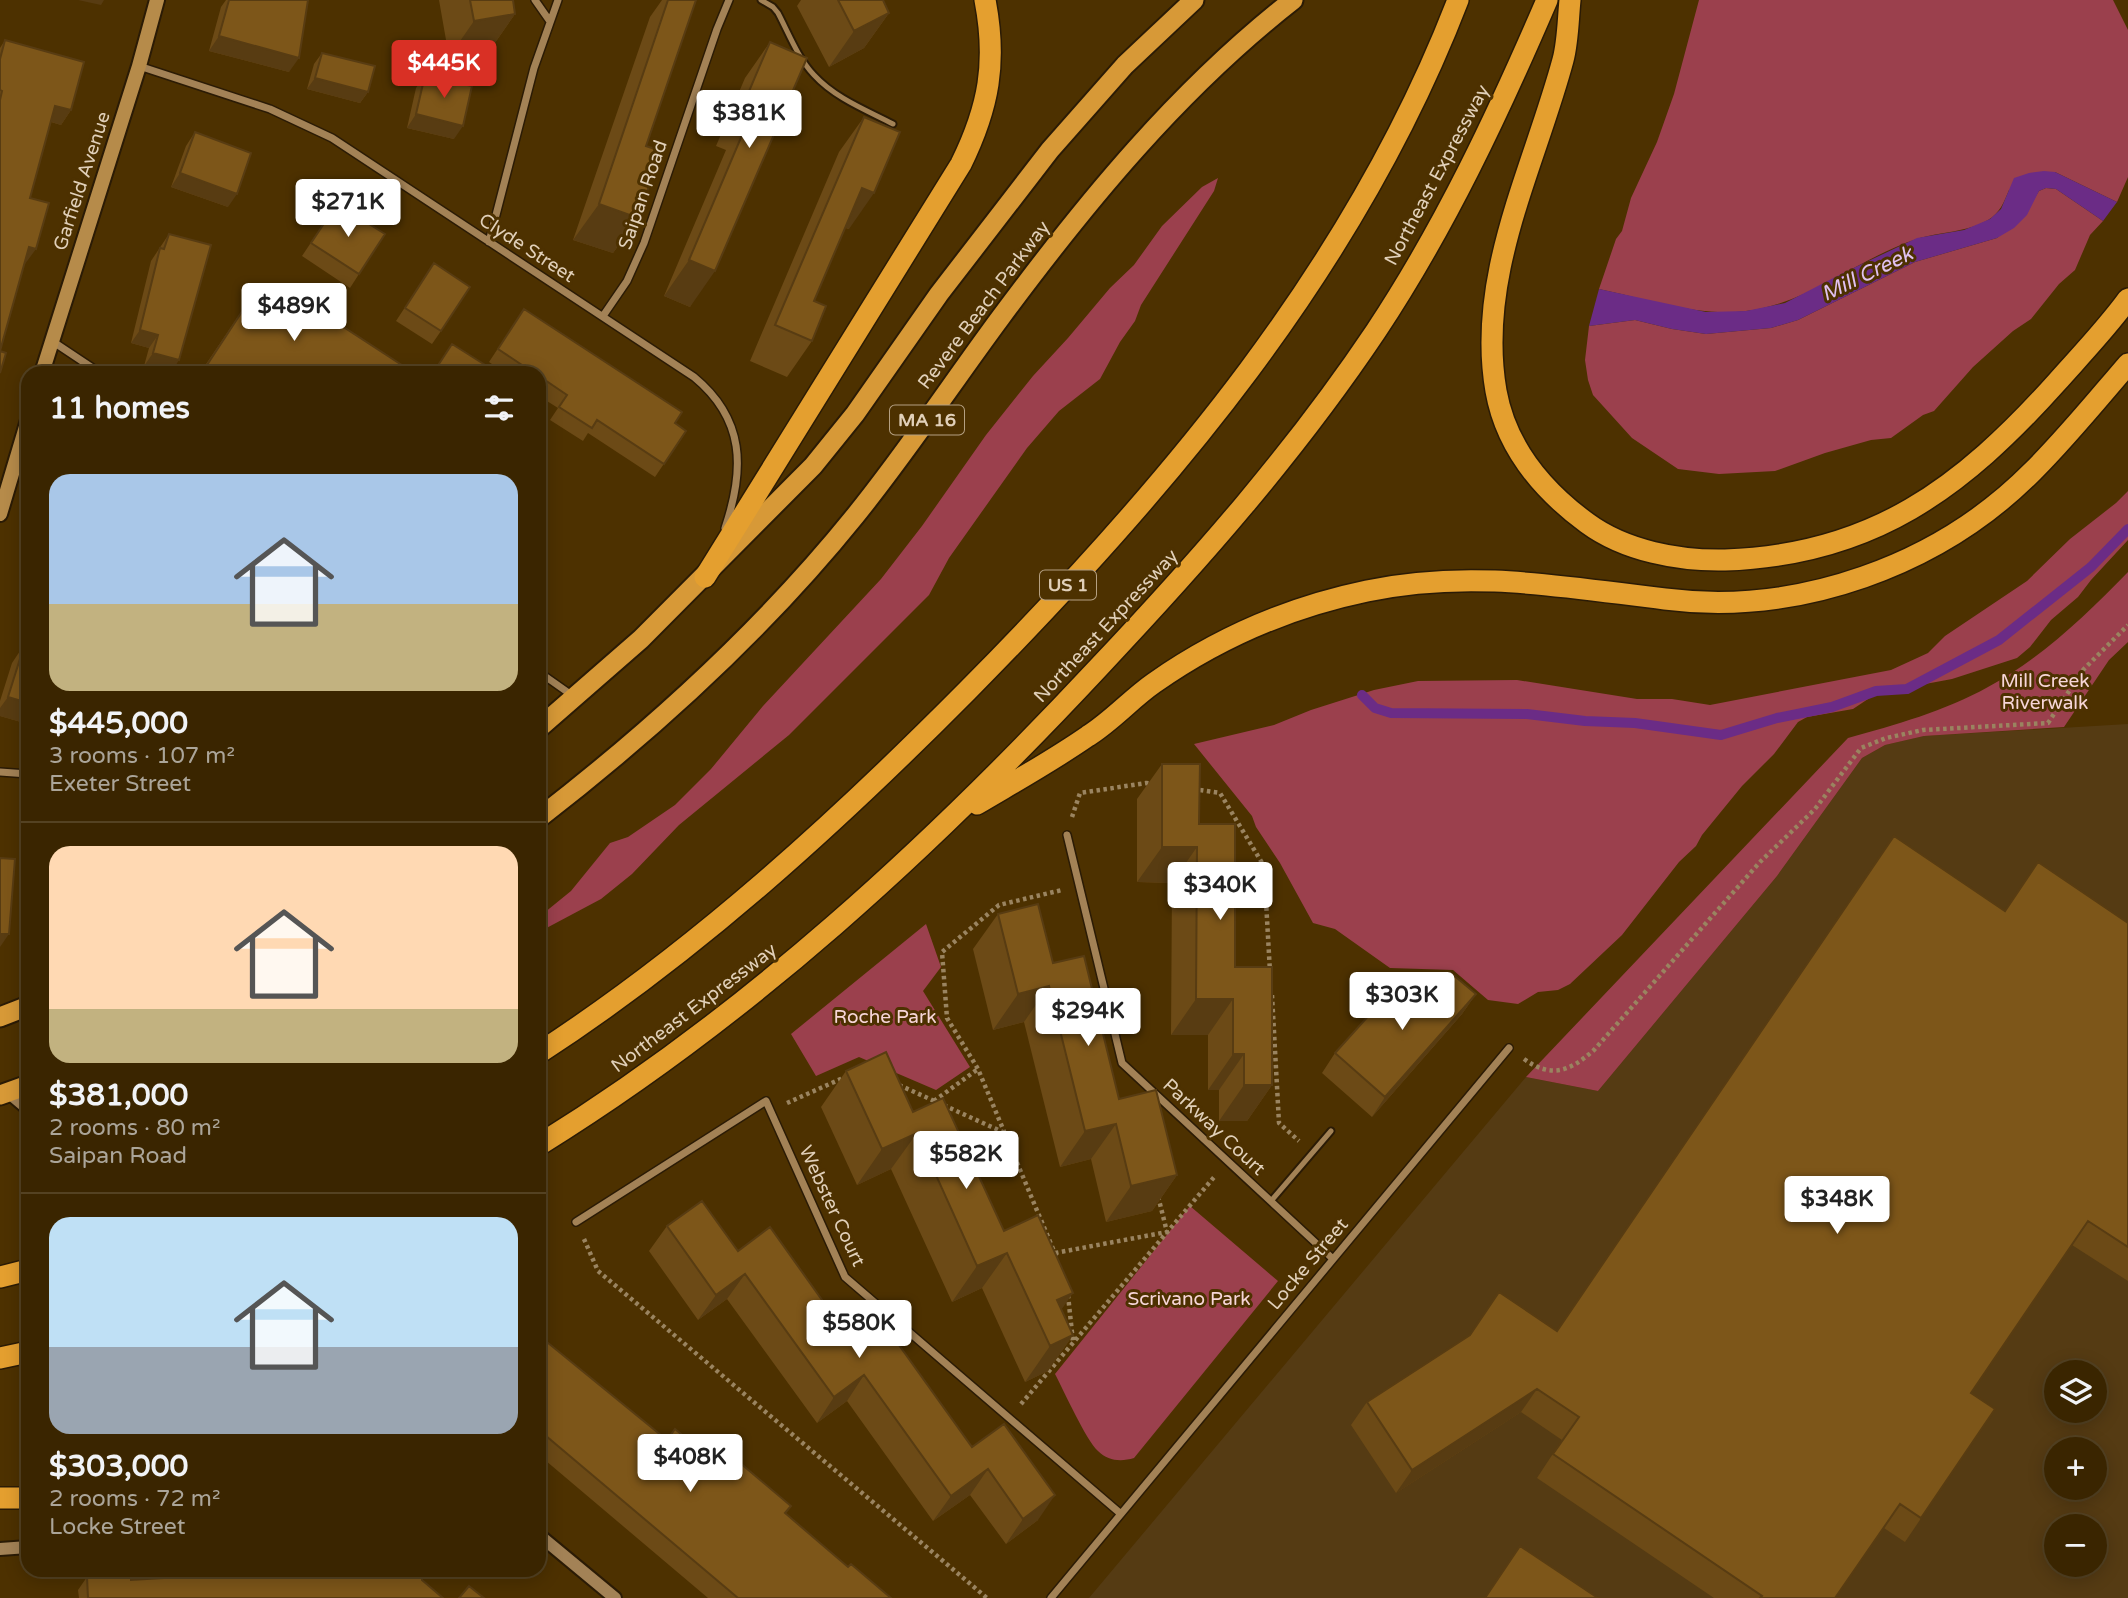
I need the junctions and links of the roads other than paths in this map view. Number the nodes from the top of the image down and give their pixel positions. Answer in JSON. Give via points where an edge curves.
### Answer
{"nodes":[{"id":1,"x":157,"y":0,"type":"edge"},
{"id":2,"x":535,"y":0,"type":"edge"},
{"id":3,"x":558,"y":0,"type":"edge"},
{"id":4,"x":729,"y":0,"type":"edge"},
{"id":5,"x":761,"y":0,"type":"edge"},
{"id":6,"x":985,"y":0,"type":"edge"},
{"id":7,"x":1194,"y":0,"type":"edge"},
{"id":8,"x":1293,"y":0,"type":"edge"},
{"id":9,"x":1458,"y":0,"type":"edge"},
{"id":10,"x":1547,"y":0,"type":"edge"},
{"id":11,"x":1570,"y":0,"type":"edge"},
{"id":12,"x":549,"y":20,"type":"junction"},
{"id":13,"x":139,"y":66,"type":"junction"},
{"id":14,"x":893,"y":124,"type":"dead end"},
{"id":15,"x":489,"y":242,"type":"junction"},
{"id":16,"x":2128,"y":299,"type":"edge"},
{"id":17,"x":603,"y":316,"type":"junction"},
{"id":18,"x":52,"y":341,"type":"junction"},
{"id":19,"x":2128,"y":364,"type":"edge"},
{"id":20,"x":44,"y":366,"type":"edge"},
{"id":21,"x":90,"y":366,"type":"edge"},
{"id":22,"x":21,"y":444,"type":"edge"},
{"id":23,"x":0,"y":514,"type":"edge"},
{"id":24,"x":705,"y":577,"type":"junction"},
{"id":25,"x":546,"y":677,"type":"edge"},
{"id":26,"x":576,"y":698,"type":"junction"},
{"id":27,"x":546,"y":722,"type":"edge"},
{"id":28,"x":0,"y":772,"type":"edge"},
{"id":29,"x":21,"y":774,"type":"edge"},
{"id":30,"x":546,"y":813,"type":"edge"},
{"id":31,"x":940,"y":827,"type":"junction"},
{"id":32,"x":1067,"y":835,"type":"road end"},
{"id":33,"x":21,"y":1009,"type":"edge"},
{"id":34,"x":0,"y":1017,"type":"edge"},
{"id":35,"x":546,"y":1048,"type":"edge"},
{"id":36,"x":1509,"y":1048,"type":"road end"},
{"id":37,"x":21,"y":1087,"type":"edge"},
{"id":38,"x":2,"y":1090,"type":"edge"},
{"id":39,"x":21,"y":1104,"type":"edge"},
{"id":40,"x":1331,"y":1131,"type":"dead end"},
{"id":41,"x":546,"y":1141,"type":"edge"},
{"id":42,"x":1271,"y":1201,"type":"junction"},
{"id":43,"x":576,"y":1222,"type":"road end"},
{"id":44,"x":1333,"y":1259,"type":"junction"},
{"id":45,"x":21,"y":1272,"type":"edge"},
{"id":46,"x":0,"y":1277,"type":"edge"},
{"id":47,"x":21,"y":1354,"type":"edge"},
{"id":48,"x":0,"y":1358,"type":"edge"},
{"id":49,"x":0,"y":1498,"type":"edge"},
{"id":50,"x":21,"y":1498,"type":"edge"},
{"id":51,"x":1121,"y":1514,"type":"junction"},
{"id":52,"x":546,"y":1541,"type":"edge"},
{"id":53,"x":21,"y":1548,"type":"edge"},
{"id":54,"x":0,"y":1549,"type":"edge"},
{"id":55,"x":615,"y":1598,"type":"edge"},
{"id":56,"x":1051,"y":1598,"type":"edge"}],
"edges":[{"from":1,"to":13,"type":"main road","name":"Garfield Avenue"},
{"from":2,"to":12,"type":"street"},
{"from":3,"to":12,"type":"street"},
{"from":4,"to":17,"type":"street","name":"Saipan Road","via":[[641,250],[627,282]]},
{"from":5,"to":14,"type":"lane","via":[[778,13],[804,63],[820,81]]},
{"from":6,"to":24,"type":"highway","via":[[990,32],[988,90],[973,140]]},
{"from":7,"to":24,"type":"highway","name":"Revere Beach Parkway","number":"MA 16","via":[[1086,107],[1011,197],[836,438]]},
{"from":8,"to":30,"type":"highway","name":"Revere Beach Parkway","number":"MA 16","via":[[1198,82],[1118,169],[1032,276],[855,517],[772,610],[674,706]]},
{"from":9,"to":35,"type":"highway","number":"US 1","via":[[1398,132],[1334,247],[1264,351],[1152,493],[987,670],[836,817],[697,938]]},
{"from":10,"to":31,"type":"highway","name":"Northeast Expressway","via":[[1441,223],[1376,331],[1332,393],[1185,575],[1053,716]]},
{"from":11,"to":16,"type":"highway","via":[[1564,57],[1503,253],[1495,306],[1494,369],[1500,409],[1524,460],[1563,504],[1601,531],[1669,556],[1709,560],[1748,559],[1818,547],[1885,524],[1979,463],[2031,411]]},
{"from":12,"to":15,"type":"street"},
{"from":13,"to":15,"type":"street","name":"Clyde Street","via":[[312,127]]},
{"from":13,"to":18,"type":"main road","name":"Garfield Avenue"},
{"from":15,"to":17,"type":"street","name":"Clyde Street"},
{"from":17,"to":24,"type":"street","name":"Clyde Street","via":[[694,377],[717,398],[730,421],[737,448],[737,481]]},
{"from":18,"to":20,"type":"main road","name":"Garfield Avenue"},
{"from":18,"to":21,"type":"street"},
{"from":19,"to":31,"type":"highway","via":[[2003,498],[1939,542],[1868,576],[1791,596],[1751,600],[1669,600],[1491,580],[1413,584],[1326,601],[1234,635],[1194,657],[1091,735]]},
{"from":22,"to":23,"type":"main road"},
{"from":24,"to":26,"type":"highway","name":"Revere Beach Parkway","number":"MA 16"},
{"from":25,"to":26,"type":"street"},
{"from":26,"to":27,"type":"highway","name":"Revere Beach Parkway","number":"MA 16"},
{"from":28,"to":29,"type":"street"},
{"from":31,"to":41,"type":"highway","name":"Northeast Expressway","via":[[731,1013]]},
{"from":32,"to":42,"type":"street","name":"Parkway Court","via":[[1122,1063]]},
{"from":33,"to":34,"type":"highway"},
{"from":36,"to":44,"type":"street","name":"Locke Street"},
{"from":37,"to":38,"type":"highway"},
{"from":38,"to":39,"type":"street"},
{"from":40,"to":42,"type":"lane"},
{"from":42,"to":44,"type":"street","name":"Parkway Court"},
{"from":43,"to":51,"type":"street","name":"Webster Court","via":[[766,1101],[845,1277]]},
{"from":44,"to":51,"type":"street","name":"Locke Street"},
{"from":45,"to":46,"type":"highway"},
{"from":47,"to":48,"type":"highway"},
{"from":49,"to":50,"type":"highway"},
{"from":51,"to":56,"type":"street","name":"Locke Street"},
{"from":52,"to":55,"type":"street"},
{"from":53,"to":54,"type":"street"}]}
